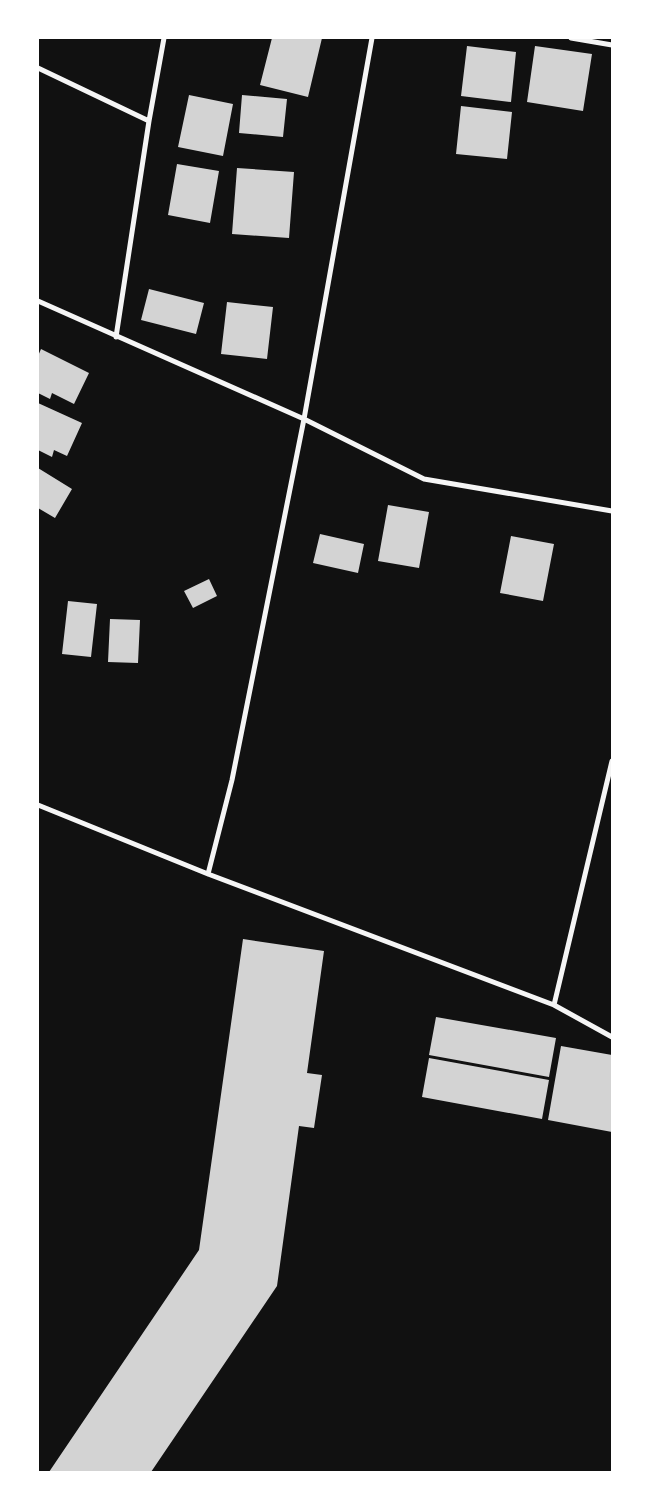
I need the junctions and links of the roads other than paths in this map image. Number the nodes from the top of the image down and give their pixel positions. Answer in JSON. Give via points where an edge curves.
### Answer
{"nodes":[{"id":1,"x":164,"y":38,"type":"edge"},
{"id":2,"x":372,"y":38,"type":"edge"},
{"id":3,"x":571,"y":38,"type":"edge"},
{"id":4,"x":612,"y":46,"type":"edge"},
{"id":5,"x":38,"y":68,"type":"edge"},
{"id":6,"x":149,"y":121,"type":"junction"},
{"id":7,"x":38,"y":301,"type":"edge"},
{"id":8,"x":116,"y":336,"type":"junction"},
{"id":9,"x":304,"y":419,"type":"junction"},
{"id":10,"x":612,"y":511,"type":"edge"},
{"id":11,"x":612,"y":761,"type":"edge"},
{"id":12,"x":38,"y":805,"type":"edge"},
{"id":13,"x":208,"y":874,"type":"junction"},
{"id":14,"x":554,"y":1004,"type":"junction"},
{"id":15,"x":612,"y":1036,"type":"edge"}],
"edges":[{"from":1,"to":6,"type":"street"},
{"from":2,"to":9,"type":"street"},
{"from":3,"to":4,"type":"street"},
{"from":5,"to":6,"type":"street"},
{"from":6,"to":8,"type":"street"},
{"from":7,"to":8,"type":"street"},
{"from":8,"to":9,"type":"street"},
{"from":9,"to":10,"type":"street","via":[[424,479]]},
{"from":9,"to":13,"type":"street","via":[[232,780]]},
{"from":11,"to":14,"type":"street"},
{"from":12,"to":13,"type":"street"},
{"from":13,"to":14,"type":"street"},
{"from":14,"to":15,"type":"street"}]}
